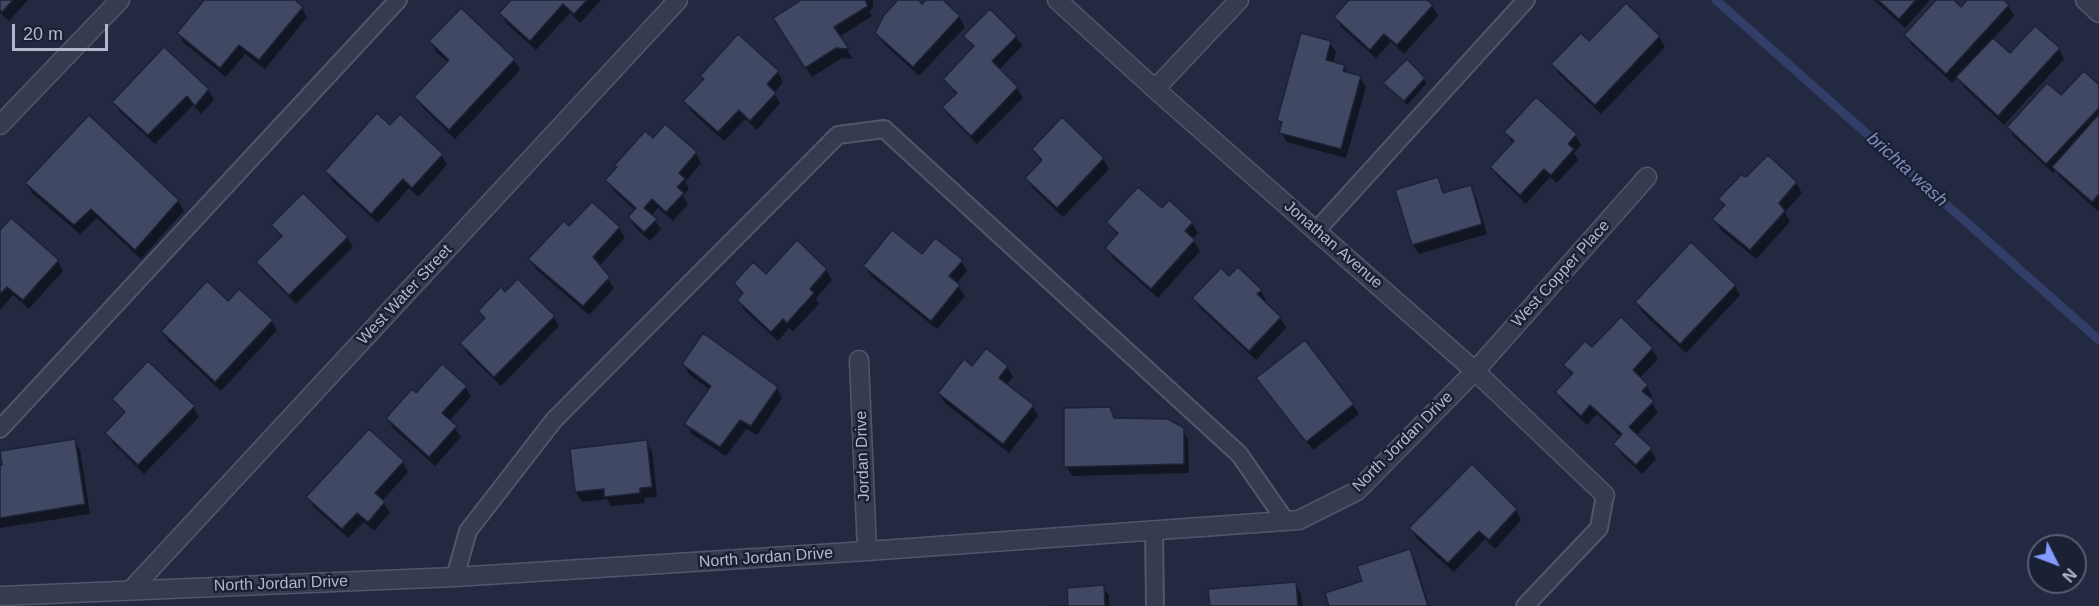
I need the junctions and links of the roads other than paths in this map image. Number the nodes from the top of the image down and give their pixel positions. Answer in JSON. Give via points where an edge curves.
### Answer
{"nodes":[{"id":1,"x":120,"y":0,"type":"edge"},
{"id":2,"x":398,"y":0,"type":"edge"},
{"id":3,"x":678,"y":0,"type":"edge"},
{"id":4,"x":1057,"y":0,"type":"edge"},
{"id":5,"x":1239,"y":0,"type":"edge"},
{"id":6,"x":1526,"y":0,"type":"edge"},
{"id":7,"x":2085,"y":0,"type":"edge"},
{"id":8,"x":2099,"y":13,"type":"edge"},
{"id":9,"x":1155,"y":89,"type":"junction"},
{"id":10,"x":0,"y":125,"type":"edge"},
{"id":11,"x":1647,"y":177,"type":"dead end"},
{"id":12,"x":1316,"y":231,"type":"junction"},
{"id":13,"x":859,"y":360,"type":"dead end"},
{"id":14,"x":1475,"y":371,"type":"junction"},
{"id":15,"x":0,"y":429,"type":"edge"},
{"id":16,"x":1605,"y":495,"type":"joint"},
{"id":17,"x":1285,"y":520,"type":"junction"},
{"id":18,"x":1154,"y":531,"type":"junction"},
{"id":19,"x":867,"y":551,"type":"junction"},
{"id":20,"x":455,"y":577,"type":"junction"},
{"id":21,"x":132,"y":590,"type":"junction"},
{"id":22,"x":0,"y":596,"type":"edge"},
{"id":23,"x":1155,"y":606,"type":"edge"},
{"id":24,"x":1525,"y":606,"type":"edge"}],
"edges":[{"from":1,"to":10,"type":"street"},
{"from":2,"to":15,"type":"lane"},
{"from":3,"to":21,"type":"street","name":"West Water Street"},
{"from":4,"to":9,"type":"street","name":"Jonathan Avenue"},
{"from":5,"to":9,"type":"street"},
{"from":6,"to":12,"type":"lane"},
{"from":7,"to":8,"type":"street"},
{"from":9,"to":12,"type":"street","name":"Jonathan Avenue"},
{"from":11,"to":14,"type":"street","name":"West Copper Place"},
{"from":12,"to":14,"type":"street","name":"Jonathan Avenue"},
{"from":13,"to":19,"type":"street","name":"Jordan Drive"},
{"from":14,"to":16,"type":"street","name":"Jonathan Avenue"},
{"from":14,"to":17,"type":"street","name":"North Jordan Drive","via":[[1357,491],[1299,520]]},
{"from":16,"to":24,"type":"lane","via":[[1599,528]]},
{"from":17,"to":18,"type":"street","name":"North Jordan Drive"},
{"from":17,"to":20,"type":"lane","via":[[1239,454],[884,129],[837,135],[554,420],[468,531]]},
{"from":18,"to":19,"type":"street","name":"North Jordan Drive"},
{"from":18,"to":23,"type":"lane"},
{"from":19,"to":20,"type":"street","name":"North Jordan Drive"},
{"from":20,"to":21,"type":"street","name":"North Jordan Drive"},
{"from":21,"to":22,"type":"street","name":"North Jordan Drive"}]}
